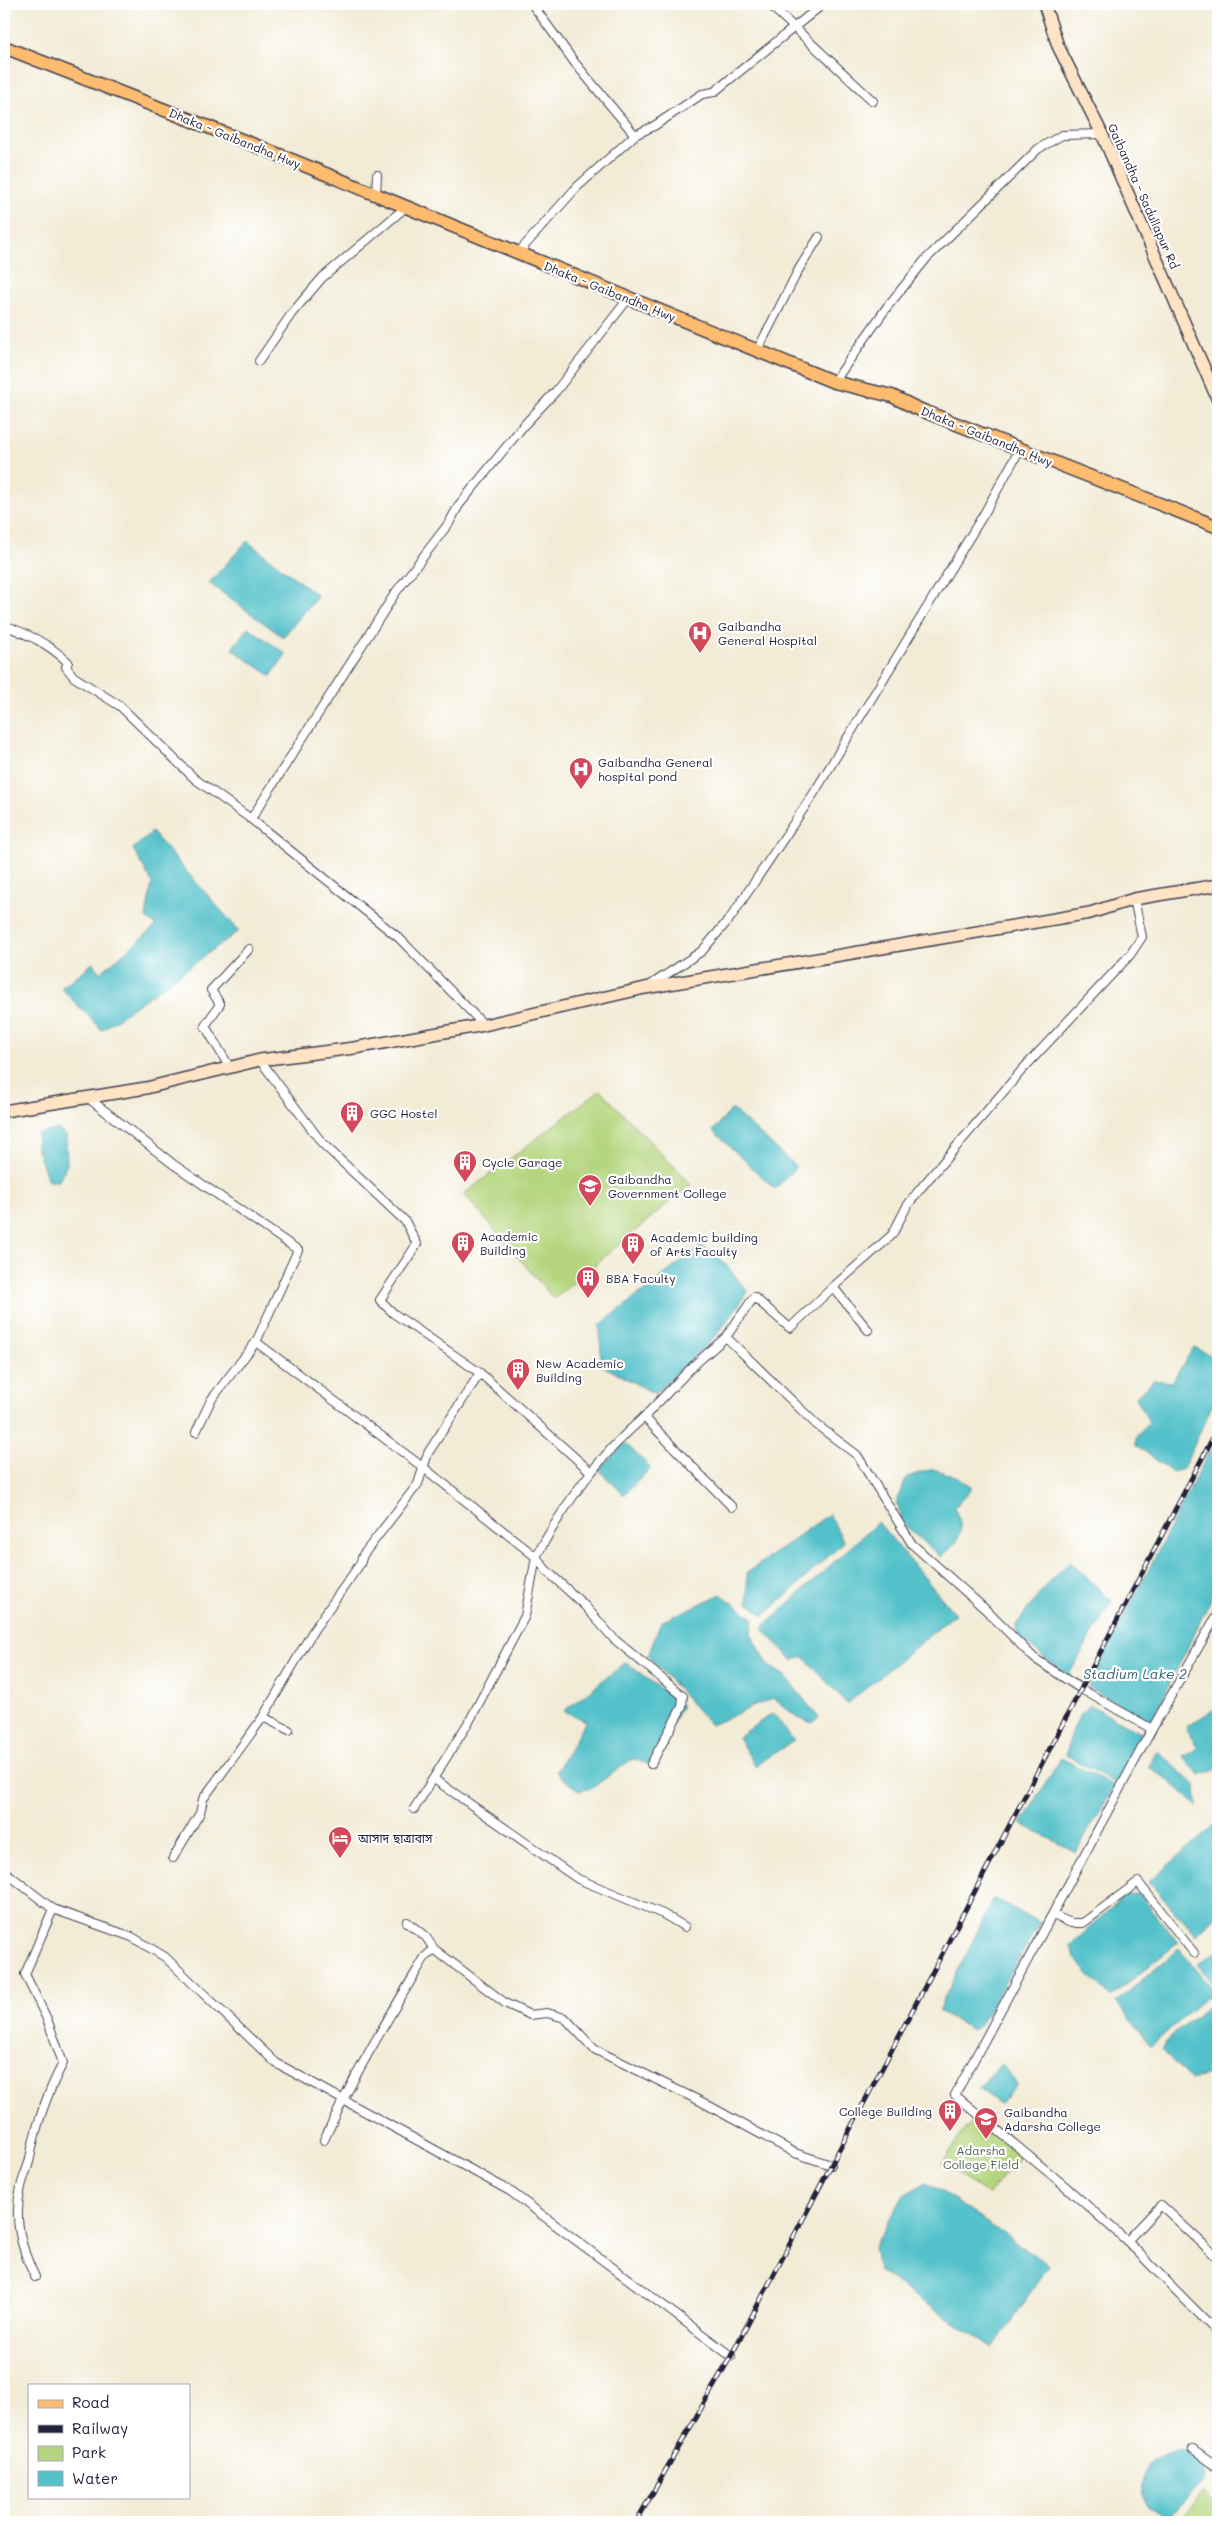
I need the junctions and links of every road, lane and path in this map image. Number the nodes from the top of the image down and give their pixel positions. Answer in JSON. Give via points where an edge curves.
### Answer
{"nodes":[{"id":1,"x":532,"y":4,"type":"edge"},
{"id":2,"x":769,"y":4,"type":"edge"},
{"id":3,"x":823,"y":4,"type":"edge"},
{"id":4,"x":1044,"y":4,"type":"edge"},
{"id":5,"x":794,"y":26,"type":"junction"},
{"id":6,"x":4,"y":47,"type":"edge"},
{"id":7,"x":873,"y":101,"type":"dead end"},
{"id":8,"x":1102,"y":134,"type":"junction"},
{"id":9,"x":635,"y":135,"type":"junction"},
{"id":10,"x":377,"y":175,"type":"dead end"},
{"id":11,"x":376,"y":195,"type":"junction"},
{"id":12,"x":406,"y":207,"type":"junction"},
{"id":13,"x":819,"y":237,"type":"dead end"},
{"id":14,"x":518,"y":253,"type":"junction"},
{"id":15,"x":628,"y":299,"type":"junction"},
{"id":16,"x":757,"y":351,"type":"junction"},
{"id":17,"x":259,"y":361,"type":"dead end"},
{"id":18,"x":834,"y":382,"type":"junction"},
{"id":19,"x":1218,"y":400,"type":"edge"},
{"id":20,"x":1020,"y":449,"type":"junction"},
{"id":21,"x":1218,"y":527,"type":"edge"},
{"id":22,"x":4,"y":625,"type":"edge"},
{"id":23,"x":251,"y":819,"type":"junction"},
{"id":24,"x":1218,"y":885,"type":"edge"},
{"id":25,"x":1134,"y":899,"type":"junction"},
{"id":26,"x":249,"y":949,"type":"dead end"},
{"id":27,"x":645,"y":988,"type":"junction"},
{"id":28,"x":484,"y":1025,"type":"junction"},
{"id":29,"x":260,"y":1060,"type":"junction"},
{"id":30,"x":230,"y":1068,"type":"junction"},
{"id":31,"x":87,"y":1097,"type":"junction"},
{"id":32,"x":4,"y":1111,"type":"edge"},
{"id":33,"x":833,"y":1287,"type":"junction"},
{"id":34,"x":868,"y":1330,"type":"dead end"},
{"id":35,"x":726,"y":1337,"type":"junction"},
{"id":36,"x":256,"y":1342,"type":"junction"},
{"id":37,"x":480,"y":1373,"type":"junction"},
{"id":38,"x":644,"y":1417,"type":"junction"},
{"id":39,"x":196,"y":1432,"type":"dead end"},
{"id":40,"x":424,"y":1468,"type":"junction"},
{"id":41,"x":590,"y":1471,"type":"junction"},
{"id":42,"x":732,"y":1507,"type":"dead end"},
{"id":43,"x":536,"y":1556,"type":"junction"},
{"id":44,"x":1218,"y":1613,"type":"edge"},
{"id":45,"x":263,"y":1716,"type":"junction"},
{"id":46,"x":1152,"y":1729,"type":"junction"},
{"id":47,"x":289,"y":1730,"type":"dead end"},
{"id":48,"x":651,"y":1764,"type":"dead end"},
{"id":49,"x":434,"y":1779,"type":"junction"},
{"id":50,"x":414,"y":1809,"type":"dead end"},
{"id":51,"x":173,"y":1858,"type":"dead end"},
{"id":52,"x":4,"y":1871,"type":"edge"},
{"id":53,"x":53,"y":1909,"type":"junction"},
{"id":54,"x":1053,"y":1915,"type":"junction"},
{"id":55,"x":407,"y":1922,"type":"dead end"},
{"id":56,"x":685,"y":1927,"type":"dead end"},
{"id":57,"x":434,"y":1949,"type":"junction"},
{"id":58,"x":1194,"y":1953,"type":"dead end"},
{"id":59,"x":343,"y":2098,"type":"junction"},
{"id":60,"x":324,"y":2140,"type":"dead end"},
{"id":61,"x":831,"y":2165,"type":"dead end"},
{"id":62,"x":1126,"y":2241,"type":"junction"},
{"id":63,"x":1218,"y":2258,"type":"edge"},
{"id":64,"x":35,"y":2277,"type":"dead end"},
{"id":65,"x":1218,"y":2334,"type":"edge"},
{"id":66,"x":731,"y":2356,"type":"dead end"},
{"id":67,"x":1193,"y":2449,"type":"dead end"},
{"id":68,"x":1218,"y":2468,"type":"edge"}],
"edges":[{"from":1,"to":9,"type":"street","via":[[575,63]]},
{"from":2,"to":5,"type":"street"},
{"from":3,"to":5,"type":"street"},
{"from":4,"to":8,"type":"main road","name":"Gaibandha - Sadullapur Rd","via":[[1058,46]]},
{"from":5,"to":7,"type":"street"},
{"from":5,"to":9,"type":"street","via":[[714,92],[702,94]]},
{"from":6,"to":11,"type":"main road","name":"Dhaka - Gaibandha Hwy"},
{"from":8,"to":18,"type":"street","via":[[1062,135],[1038,148],[926,258]]},
{"from":8,"to":19,"type":"main road","name":"Gaibandha - Sadullapur Rd"},
{"from":9,"to":14,"type":"street","via":[[576,188]]},
{"from":10,"to":11,"type":"street"},
{"from":11,"to":12,"type":"main road","name":"Dhaka - Gaibandha Hwy"},
{"from":12,"to":14,"type":"main road","name":"Dhaka - Gaibandha Hwy"},
{"from":12,"to":17,"type":"street","via":[[322,278],[292,313]]},
{"from":13,"to":16,"type":"street"},
{"from":14,"to":15,"type":"main road","name":"Dhaka - Gaibandha Hwy"},
{"from":15,"to":16,"type":"main road","name":"Dhaka - Gaibandha Hwy"},
{"from":15,"to":23,"type":"street","via":[[556,391],[459,505],[396,592]]},
{"from":16,"to":18,"type":"main road","name":"Dhaka - Gaibandha Hwy"},
{"from":18,"to":20,"type":"main road","name":"Dhaka - Gaibandha Hwy","via":[[892,396]]},
{"from":20,"to":21,"type":"main road","name":"Dhaka - Gaibandha Hwy"},
{"from":20,"to":27,"type":"street","via":[[986,512],[814,793],[731,917],[702,951]]},
{"from":22,"to":23,"type":"street","via":[[40,639],[68,662],[66,667],[74,677],[120,706],[195,779]]},
{"from":23,"to":28,"type":"street","via":[[399,938]]},
{"from":24,"to":25,"type":"main road"},
{"from":25,"to":27,"type":"main road","via":[[1090,913]]},
{"from":25,"to":33,"type":"street","via":[[1142,937],[1130,955],[1022,1070],[920,1188],[892,1235]]},
{"from":26,"to":30,"type":"street","via":[[211,990],[220,1004],[205,1026]]},
{"from":27,"to":28,"type":"main road"},
{"from":28,"to":29,"type":"main road","via":[[354,1048]]},
{"from":29,"to":30,"type":"main road"},
{"from":29,"to":37,"type":"street","via":[[322,1143],[405,1221],[417,1244],[380,1300],[393,1313]]},
{"from":30,"to":31,"type":"main road","via":[[146,1088]]},
{"from":31,"to":32,"type":"main road"},
{"from":31,"to":36,"type":"street","via":[[173,1164],[298,1250]]},
{"from":33,"to":34,"type":"street"},
{"from":33,"to":35,"type":"street","via":[[790,1328],[754,1297]]},
{"from":35,"to":38,"type":"street"},
{"from":35,"to":46,"type":"street","via":[[817,1425],[858,1455],[912,1544],[1034,1658]]},
{"from":36,"to":39,"type":"street","via":[[211,1400]]},
{"from":36,"to":40,"type":"street"},
{"from":37,"to":40,"type":"street","via":[[428,1453]]},
{"from":37,"to":41,"type":"street"},
{"from":38,"to":41,"type":"street"},
{"from":38,"to":42,"type":"street"},
{"from":40,"to":43,"type":"street"},
{"from":40,"to":45,"type":"street","via":[[418,1484],[363,1555],[313,1631]]},
{"from":41,"to":43,"type":"street","via":[[559,1514]]},
{"from":43,"to":48,"type":"street","via":[[614,1639],[683,1696],[682,1708]]},
{"from":43,"to":49,"type":"street","via":[[525,1616],[470,1720]]},
{"from":44,"to":46,"type":"street"},
{"from":45,"to":47,"type":"street"},
{"from":45,"to":51,"type":"street","via":[[203,1799],[200,1813]]},
{"from":46,"to":54,"type":"street"},
{"from":49,"to":50,"type":"street"},
{"from":49,"to":56,"type":"street","via":[[578,1879],[663,1914]]},
{"from":52,"to":53,"type":"street"},
{"from":53,"to":59,"type":"street","via":[[132,1937],[165,1957],[276,2063]]},
{"from":53,"to":64,"type":"street","via":[[25,1974],[47,2019],[63,2063],[47,2095],[32,2141],[17,2209],[22,2250]]},
{"from":54,"to":58,"type":"street","via":[[1071,1923],[1083,1923],[1138,1882]]},
{"from":54,"to":62,"type":"street","via":[[956,2095]]},
{"from":55,"to":57,"type":"street","via":[[426,1937]]},
{"from":57,"to":59,"type":"street","via":[[380,2030]]},
{"from":57,"to":61,"type":"street","via":[[505,2003],[530,2015],[565,2018],[594,2049],[702,2102],[795,2153]]},
{"from":59,"to":60,"type":"street"},
{"from":59,"to":66,"type":"street","via":[[510,2191]]},
{"from":62,"to":63,"type":"street","via":[[1161,2205]]},
{"from":62,"to":65,"type":"street"},
{"from":67,"to":68,"type":"street"}]}
